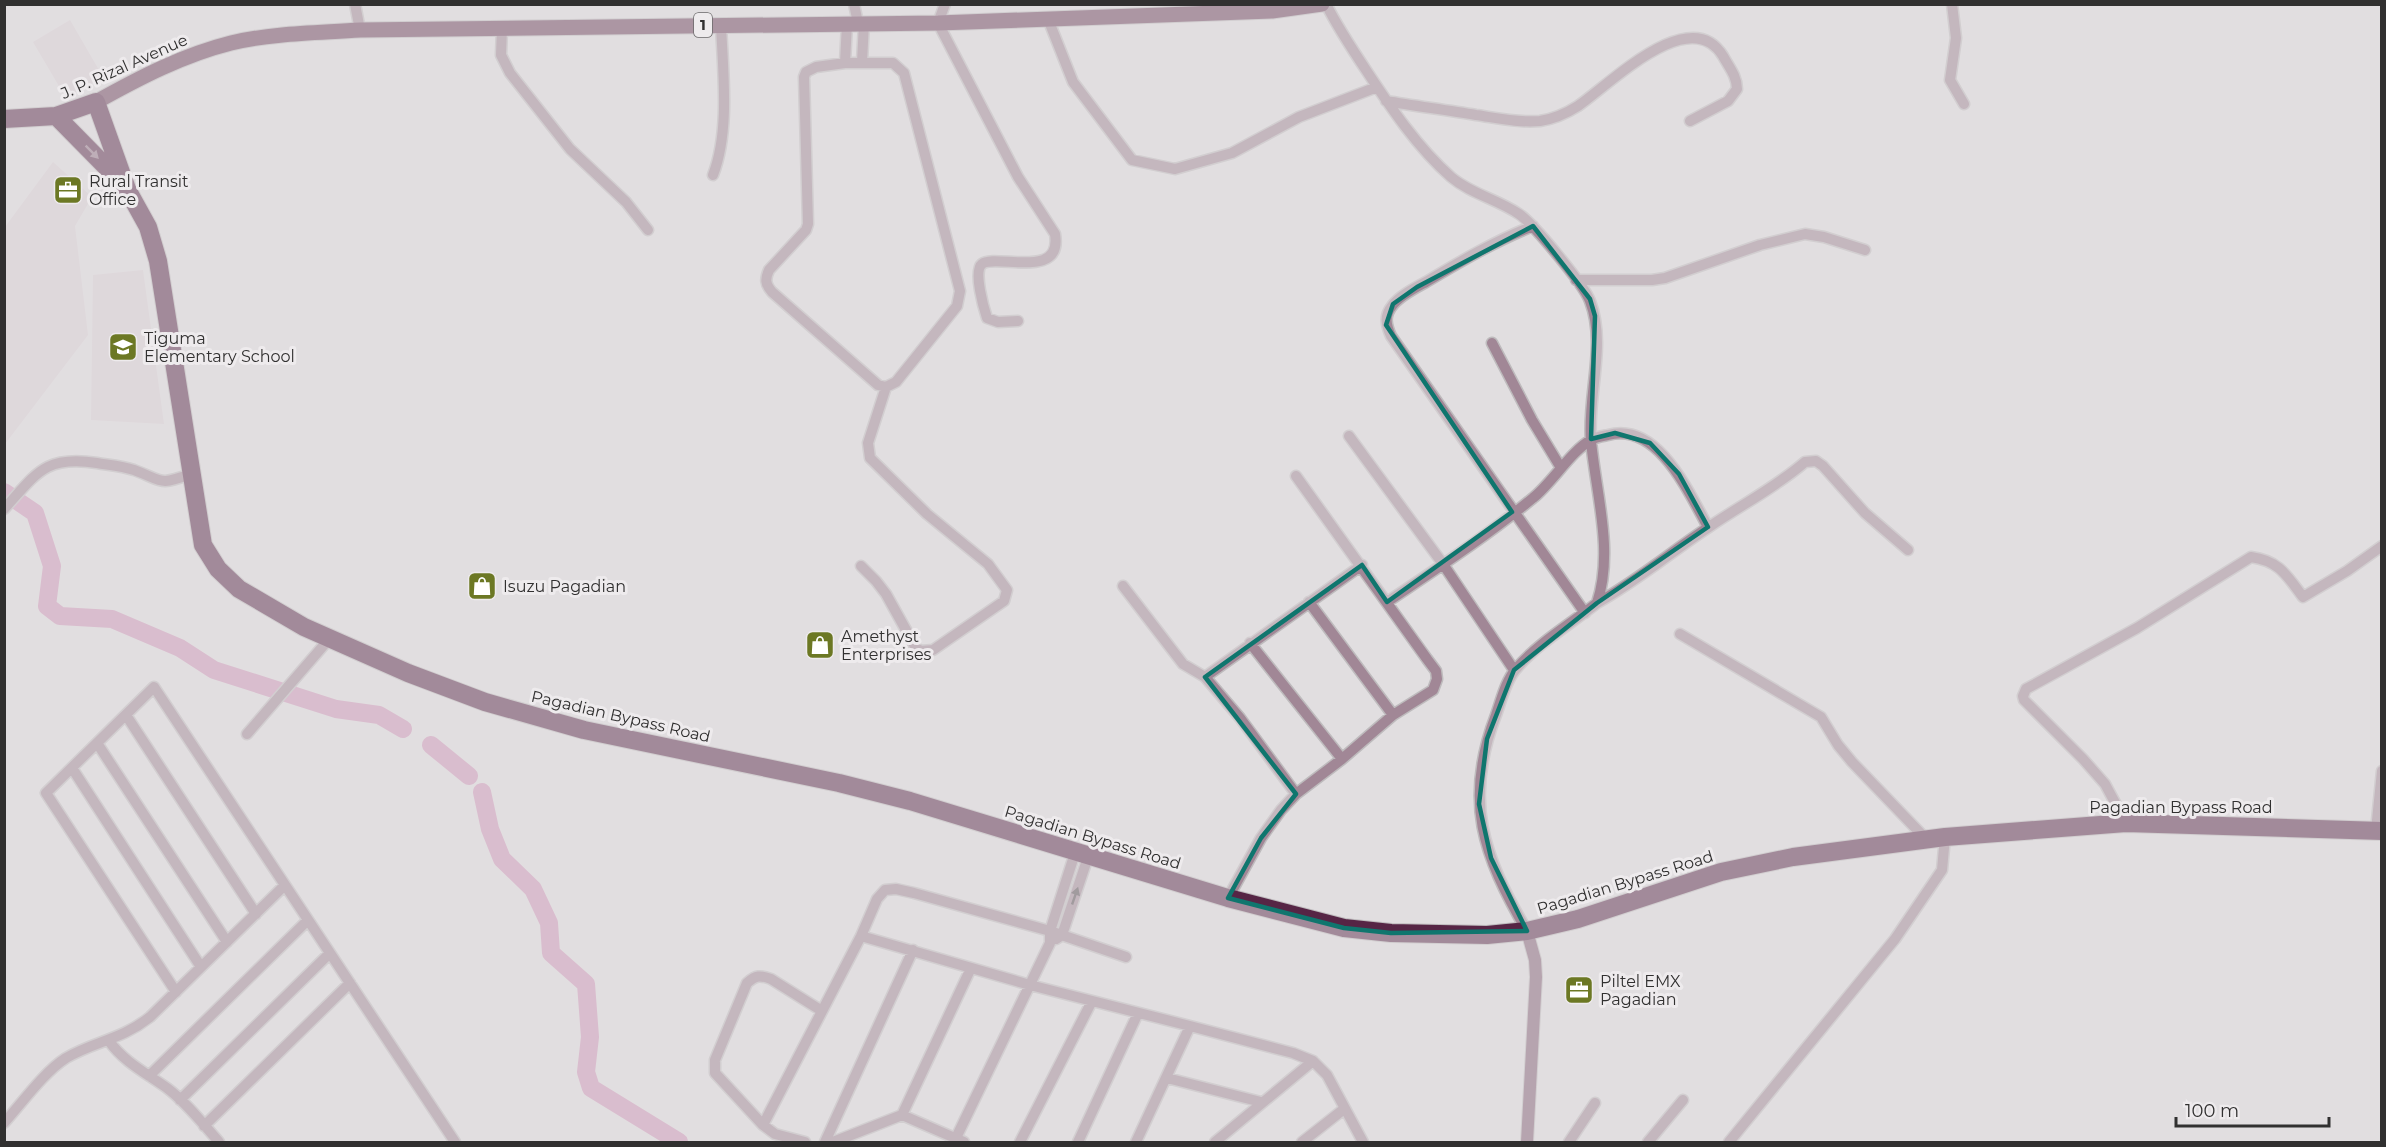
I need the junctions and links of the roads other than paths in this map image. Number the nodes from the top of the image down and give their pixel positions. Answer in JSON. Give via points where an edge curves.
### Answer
{"nodes":[{"id":1,"x":355,"y":4,"type":"edge"},
{"id":2,"x":854,"y":4,"type":"edge"},
{"id":3,"x":945,"y":4,"type":"edge"},
{"id":4,"x":1324,"y":4,"type":"edge"},
{"id":5,"x":1952,"y":4,"type":"edge"},
{"id":6,"x":1048,"y":20,"type":"junction"},
{"id":7,"x":856,"y":23,"type":"junction"},
{"id":8,"x":938,"y":23,"type":"junction"},
{"id":9,"x":722,"y":25,"type":"junction"},
{"id":10,"x":502,"y":28,"type":"junction"},
{"id":11,"x":360,"y":30,"type":"junction"},
{"id":12,"x":862,"y":62,"type":"junction"},
{"id":13,"x":845,"y":63,"type":"junction"},
{"id":14,"x":1377,"y":87,"type":"junction"},
{"id":15,"x":1386,"y":101,"type":"junction"},
{"id":16,"x":96,"y":102,"type":"junction"},
{"id":17,"x":1964,"y":104,"type":"dead end"},
{"id":18,"x":56,"y":116,"type":"junction"},
{"id":19,"x":4,"y":119,"type":"edge"},
{"id":20,"x":1690,"y":121,"type":"dead end"},
{"id":21,"x":713,"y":175,"type":"dead end"},
{"id":22,"x":127,"y":189,"type":"junction"},
{"id":23,"x":1533,"y":226,"type":"junction"},
{"id":24,"x":648,"y":230,"type":"dead end"},
{"id":25,"x":1865,"y":250,"type":"dead end"},
{"id":26,"x":1576,"y":280,"type":"junction"},
{"id":27,"x":1018,"y":321,"type":"dead end"},
{"id":28,"x":1492,"y":343,"type":"dead end"},
{"id":29,"x":886,"y":387,"type":"junction"},
{"id":30,"x":1349,"y":436,"type":"dead end"},
{"id":31,"x":1591,"y":439,"type":"junction"},
{"id":32,"x":1561,"y":468,"type":"junction"},
{"id":33,"x":190,"y":474,"type":"junction"},
{"id":34,"x":1296,"y":476,"type":"dead end"},
{"id":35,"x":7,"y":506,"type":"edge"},
{"id":36,"x":1512,"y":512,"type":"junction"},
{"id":37,"x":1708,"y":527,"type":"junction"},
{"id":38,"x":2382,"y":546,"type":"edge"},
{"id":39,"x":1908,"y":550,"type":"dead end"},
{"id":40,"x":1443,"y":564,"type":"junction"},
{"id":41,"x":1362,"y":565,"type":"junction"},
{"id":42,"x":861,"y":566,"type":"dead end"},
{"id":43,"x":1123,"y":586,"type":"dead end"},
{"id":44,"x":1309,"y":602,"type":"junction"},
{"id":45,"x":1387,"y":602,"type":"junction"},
{"id":46,"x":1598,"y":603,"type":"junction"},
{"id":47,"x":1585,"y":613,"type":"junction"},
{"id":48,"x":1680,"y":634,"type":"dead end"},
{"id":49,"x":330,"y":638,"type":"junction"},
{"id":50,"x":1250,"y":643,"type":"junction"},
{"id":51,"x":1514,"y":670,"type":"junction"},
{"id":52,"x":1205,"y":677,"type":"junction"},
{"id":53,"x":126,"y":714,"type":"junction"},
{"id":54,"x":1393,"y":715,"type":"junction"},
{"id":55,"x":247,"y":734,"type":"dead end"},
{"id":56,"x":97,"y":743,"type":"junction"},
{"id":57,"x":1341,"y":759,"type":"junction"},
{"id":58,"x":72,"y":768,"type":"junction"},
{"id":59,"x":2382,"y":771,"type":"edge"},
{"id":60,"x":1296,"y":794,"type":"junction"},
{"id":61,"x":2126,"y":823,"type":"junction"},
{"id":62,"x":2379,"y":830,"type":"edge"},
{"id":63,"x":1936,"y":838,"type":"junction"},
{"id":64,"x":1082,"y":855,"type":"junction"},
{"id":65,"x":285,"y":885,"type":"junction"},
{"id":66,"x":1228,"y":898,"type":"junction"},
{"id":67,"x":256,"y":914,"type":"junction"},
{"id":68,"x":308,"y":920,"type":"junction"},
{"id":69,"x":1527,"y":931,"type":"junction"},
{"id":70,"x":1062,"y":935,"type":"junction"},
{"id":71,"x":861,"y":936,"type":"junction"},
{"id":72,"x":1050,"y":937,"type":"junction"},
{"id":73,"x":227,"y":942,"type":"junction"},
{"id":74,"x":913,"y":950,"type":"junction"},
{"id":75,"x":330,"y":953,"type":"junction"},
{"id":76,"x":1126,"y":957,"type":"dead end"},
{"id":77,"x":201,"y":967,"type":"junction"},
{"id":78,"x":971,"y":968,"type":"junction"},
{"id":79,"x":350,"y":983,"type":"junction"},
{"id":80,"x":1030,"y":985,"type":"junction"},
{"id":81,"x":176,"y":992,"type":"junction"},
{"id":82,"x":1092,"y":1002,"type":"junction"},
{"id":83,"x":822,"y":1011,"type":"junction"},
{"id":84,"x":1138,"y":1013,"type":"junction"},
{"id":85,"x":1190,"y":1026,"type":"junction"},
{"id":86,"x":109,"y":1041,"type":"junction"},
{"id":87,"x":1313,"y":1061,"type":"junction"},
{"id":88,"x":149,"y":1076,"type":"junction"},
{"id":89,"x":1167,"y":1078,"type":"junction"},
{"id":90,"x":180,"y":1100,"type":"junction"},
{"id":91,"x":1683,"y":1100,"type":"dead end"},
{"id":92,"x":1261,"y":1102,"type":"junction"},
{"id":93,"x":1595,"y":1103,"type":"dead end"},
{"id":94,"x":1344,"y":1109,"type":"junction"},
{"id":95,"x":902,"y":1115,"type":"junction"},
{"id":96,"x":4,"y":1122,"type":"edge"},
{"id":97,"x":763,"y":1125,"type":"junction"},
{"id":98,"x":204,"y":1126,"type":"junction"},
{"id":99,"x":958,"y":1141,"type":"edge"},
{"id":100,"x":219,"y":1143,"type":"edge"},
{"id":101,"x":455,"y":1143,"type":"edge"},
{"id":102,"x":805,"y":1143,"type":"edge"},
{"id":103,"x":825,"y":1143,"type":"edge"},
{"id":104,"x":833,"y":1143,"type":"edge"},
{"id":105,"x":1020,"y":1143,"type":"edge"},
{"id":106,"x":1078,"y":1143,"type":"edge"},
{"id":107,"x":1136,"y":1143,"type":"edge"},
{"id":108,"x":1215,"y":1143,"type":"edge"},
{"id":109,"x":1302,"y":1143,"type":"edge"},
{"id":110,"x":1363,"y":1143,"type":"edge"},
{"id":111,"x":1527,"y":1143,"type":"edge"},
{"id":112,"x":1569,"y":1143,"type":"edge"},
{"id":113,"x":1648,"y":1143,"type":"edge"},
{"id":114,"x":1729,"y":1143,"type":"edge"}],
"edges":[{"from":1,"to":11,"type":"street"},
{"from":2,"to":7,"type":"street"},
{"from":3,"to":8,"type":"street"},
{"from":4,"to":6,"type":"main road","name":"J. P. Rizal Avenue","number":"1"},
{"from":4,"to":14,"type":"street"},
{"from":5,"to":17,"type":"street","via":[[1956,38],[1950,80]]},
{"from":6,"to":8,"type":"main road","name":"J. P. Rizal Avenue","number":"1"},
{"from":6,"to":14,"type":"street","via":[[1073,82],[1132,160],[1175,169],[1232,153],[1299,117]]},
{"from":7,"to":8,"type":"main road","name":"J. P. Rizal Avenue","number":"1"},
{"from":7,"to":9,"type":"main road","name":"J. P. Rizal Avenue","number":"1"},
{"from":7,"to":12,"type":"street"},
{"from":7,"to":13,"type":"street"},
{"from":8,"to":27,"type":"street","via":[[1018,177],[1055,234],[1057,244],[1049,256],[1022,263],[989,261],[979,269],[987,318]]},
{"from":9,"to":10,"type":"main road","name":"J. P. Rizal Avenue","number":"1"},
{"from":9,"to":21,"type":"street","via":[[722,133]]},
{"from":10,"to":11,"type":"main road","name":"J. P. Rizal Avenue","number":"1"},
{"from":10,"to":24,"type":"street","via":[[501,55],[510,73],[570,149],[626,202]]},
{"from":11,"to":16,"type":"main road","name":"J. P. Rizal Avenue","number":"1","via":[[231,43],[155,70]]},
{"from":12,"to":13,"type":"street"},
{"from":12,"to":29,"type":"street","via":[[893,63],[904,73],[960,291],[957,306],[896,382]]},
{"from":13,"to":29,"type":"street","via":[[816,67],[804,77],[808,224],[765,278],[772,292],[878,385]]},
{"from":14,"to":15,"type":"street"},
{"from":15,"to":20,"type":"street","via":[[1540,121],[1578,106],[1619,73],[1671,43],[1704,38],[1720,51],[1736,78],[1737,89],[1728,101]]},
{"from":15,"to":23,"type":"street","via":[[1453,179],[1519,214]]},
{"from":16,"to":18,"type":"highway","name":"J. P. Rizal Avenue","number":"1"},
{"from":16,"to":22,"type":"highway","name":"Pagadian Bypass Road"},
{"from":18,"to":19,"type":"highway","number":"1"},
{"from":18,"to":22,"type":"highway","name":"Pagadian Bypass Road","one_way":true},
{"from":22,"to":33,"type":"highway","name":"Pagadian Bypass Road","via":[[148,226],[158,261]]},
{"from":23,"to":26,"type":"street"},
{"from":23,"to":36,"type":"street","via":[[1478,251],[1417,287],[1393,304],[1386,325]]},
{"from":25,"to":26,"type":"street","via":[[1805,234],[1760,244],[1665,278]]},
{"from":26,"to":31,"type":"street","via":[[1590,299],[1597,333]]},
{"from":28,"to":32,"type":"street"},
{"from":29,"to":42,"type":"street","via":[[868,443],[870,458],[927,514],[988,564],[1007,590],[1007,596],[933,650],[921,651],[876,580]]},
{"from":30,"to":40,"type":"street"},
{"from":31,"to":32,"type":"street"},
{"from":31,"to":37,"type":"street","via":[[1615,433],[1633,435],[1650,443],[1679,474]]},
{"from":31,"to":46,"type":"street","via":[[1605,566]]},
{"from":32,"to":36,"type":"street","via":[[1533,498]]},
{"from":33,"to":35,"type":"street","via":[[162,482],[111,465],[79,460],[57,462],[39,472]]},
{"from":33,"to":49,"type":"highway","name":"Pagadian Bypass Road","via":[[203,545],[218,569],[239,589]]},
{"from":34,"to":41,"type":"street"},
{"from":36,"to":40,"type":"street"},
{"from":36,"to":47,"type":"street"},
{"from":37,"to":39,"type":"street","via":[[1811,460],[1822,466],[1865,513]]},
{"from":37,"to":46,"type":"street"},
{"from":38,"to":61,"type":"street","via":[[2303,597],[2277,565],[2252,557],[2137,628],[2026,689],[2024,700],[2093,770]]},
{"from":40,"to":45,"type":"street"},
{"from":40,"to":51,"type":"street"},
{"from":41,"to":44,"type":"street"},
{"from":41,"to":45,"type":"street"},
{"from":43,"to":52,"type":"street","via":[[1183,664]]},
{"from":44,"to":50,"type":"street"},
{"from":44,"to":54,"type":"street"},
{"from":45,"to":54,"type":"street","via":[[1436,671],[1437,679],[1433,690]]},
{"from":46,"to":47,"type":"street"},
{"from":47,"to":51,"type":"street"},
{"from":48,"to":63,"type":"street","via":[[1821,717],[1852,762]]},
{"from":49,"to":55,"type":"street"},
{"from":49,"to":64,"type":"highway","name":"Pagadian Bypass Road","via":[[452,691],[522,714],[910,801]]},
{"from":50,"to":52,"type":"street"},
{"from":50,"to":57,"type":"street"},
{"from":51,"to":69,"type":"street","via":[[1486,739],[1479,804],[1481,830],[1491,858]]},
{"from":52,"to":60,"type":"street"},
{"from":53,"to":56,"type":"street"},
{"from":53,"to":65,"type":"street","via":[[154,687]]},
{"from":53,"to":67,"type":"street"},
{"from":54,"to":57,"type":"street"},
{"from":56,"to":58,"type":"street"},
{"from":56,"to":73,"type":"street"},
{"from":57,"to":60,"type":"street"},
{"from":58,"to":77,"type":"street"},
{"from":58,"to":81,"type":"street","via":[[46,793]]},
{"from":59,"to":62,"type":"street"},
{"from":60,"to":66,"type":"street","via":[[1261,838]]},
{"from":61,"to":62,"type":"highway","name":"Pagadian Bypass Road"},
{"from":61,"to":63,"type":"highway","name":"Pagadian Bypass Road"},
{"from":63,"to":69,"type":"highway","name":"Pagadian Bypass Road","via":[[1793,857],[1721,872],[1578,919]]},
{"from":63,"to":114,"type":"street","via":[[1942,870],[1895,939]]},
{"from":64,"to":66,"type":"highway","name":"Pagadian Bypass Road"},
{"from":70,"to":64,"type":"street","one_way":true},
{"from":64,"to":72,"type":"street"},
{"from":65,"to":67,"type":"street"},
{"from":65,"to":68,"type":"street"},
{"from":66,"to":69,"type":"highway","name":"Pagadian Bypass Road","via":[[1344,928],[1487,935]]},
{"from":67,"to":73,"type":"street"},
{"from":68,"to":75,"type":"street"},
{"from":68,"to":88,"type":"street"},
{"from":69,"to":111,"type":"street","via":[[1536,977]]},
{"from":70,"to":72,"type":"street"},
{"from":70,"to":76,"type":"street"},
{"from":71,"to":72,"type":"street","via":[[877,899],[885,890],[896,890]]},
{"from":71,"to":74,"type":"street"},
{"from":71,"to":83,"type":"street"},
{"from":72,"to":80,"type":"street"},
{"from":73,"to":77,"type":"street"},
{"from":74,"to":78,"type":"street"},
{"from":74,"to":103,"type":"street"},
{"from":75,"to":79,"type":"street"},
{"from":75,"to":90,"type":"street"},
{"from":77,"to":81,"type":"street"},
{"from":78,"to":80,"type":"street"},
{"from":78,"to":95,"type":"street"},
{"from":79,"to":98,"type":"street"},
{"from":79,"to":101,"type":"street"},
{"from":80,"to":82,"type":"street"},
{"from":80,"to":99,"type":"street"},
{"from":81,"to":86,"type":"street","via":[[134,1030]]},
{"from":82,"to":84,"type":"street"},
{"from":82,"to":105,"type":"street"},
{"from":83,"to":97,"type":"street"},
{"from":83,"to":97,"type":"street","via":[[761,975],[747,983],[718,1047],[715,1073]]},
{"from":84,"to":85,"type":"street"},
{"from":84,"to":106,"type":"street"},
{"from":85,"to":87,"type":"street"},
{"from":85,"to":89,"type":"street"},
{"from":86,"to":88,"type":"street"},
{"from":86,"to":96,"type":"street","via":[[86,1048],[57,1065]]},
{"from":87,"to":92,"type":"street"},
{"from":87,"to":94,"type":"street","via":[[1327,1075]]},
{"from":88,"to":90,"type":"street"},
{"from":89,"to":92,"type":"street"},
{"from":89,"to":107,"type":"street"},
{"from":90,"to":98,"type":"street"},
{"from":91,"to":113,"type":"street"},
{"from":92,"to":108,"type":"street"},
{"from":93,"to":112,"type":"street"},
{"from":94,"to":109,"type":"street"},
{"from":94,"to":110,"type":"street"},
{"from":95,"to":99,"type":"street"},
{"from":95,"to":104,"type":"street"},
{"from":97,"to":102,"type":"street","via":[[775,1134]]},
{"from":98,"to":100,"type":"street"}]}
